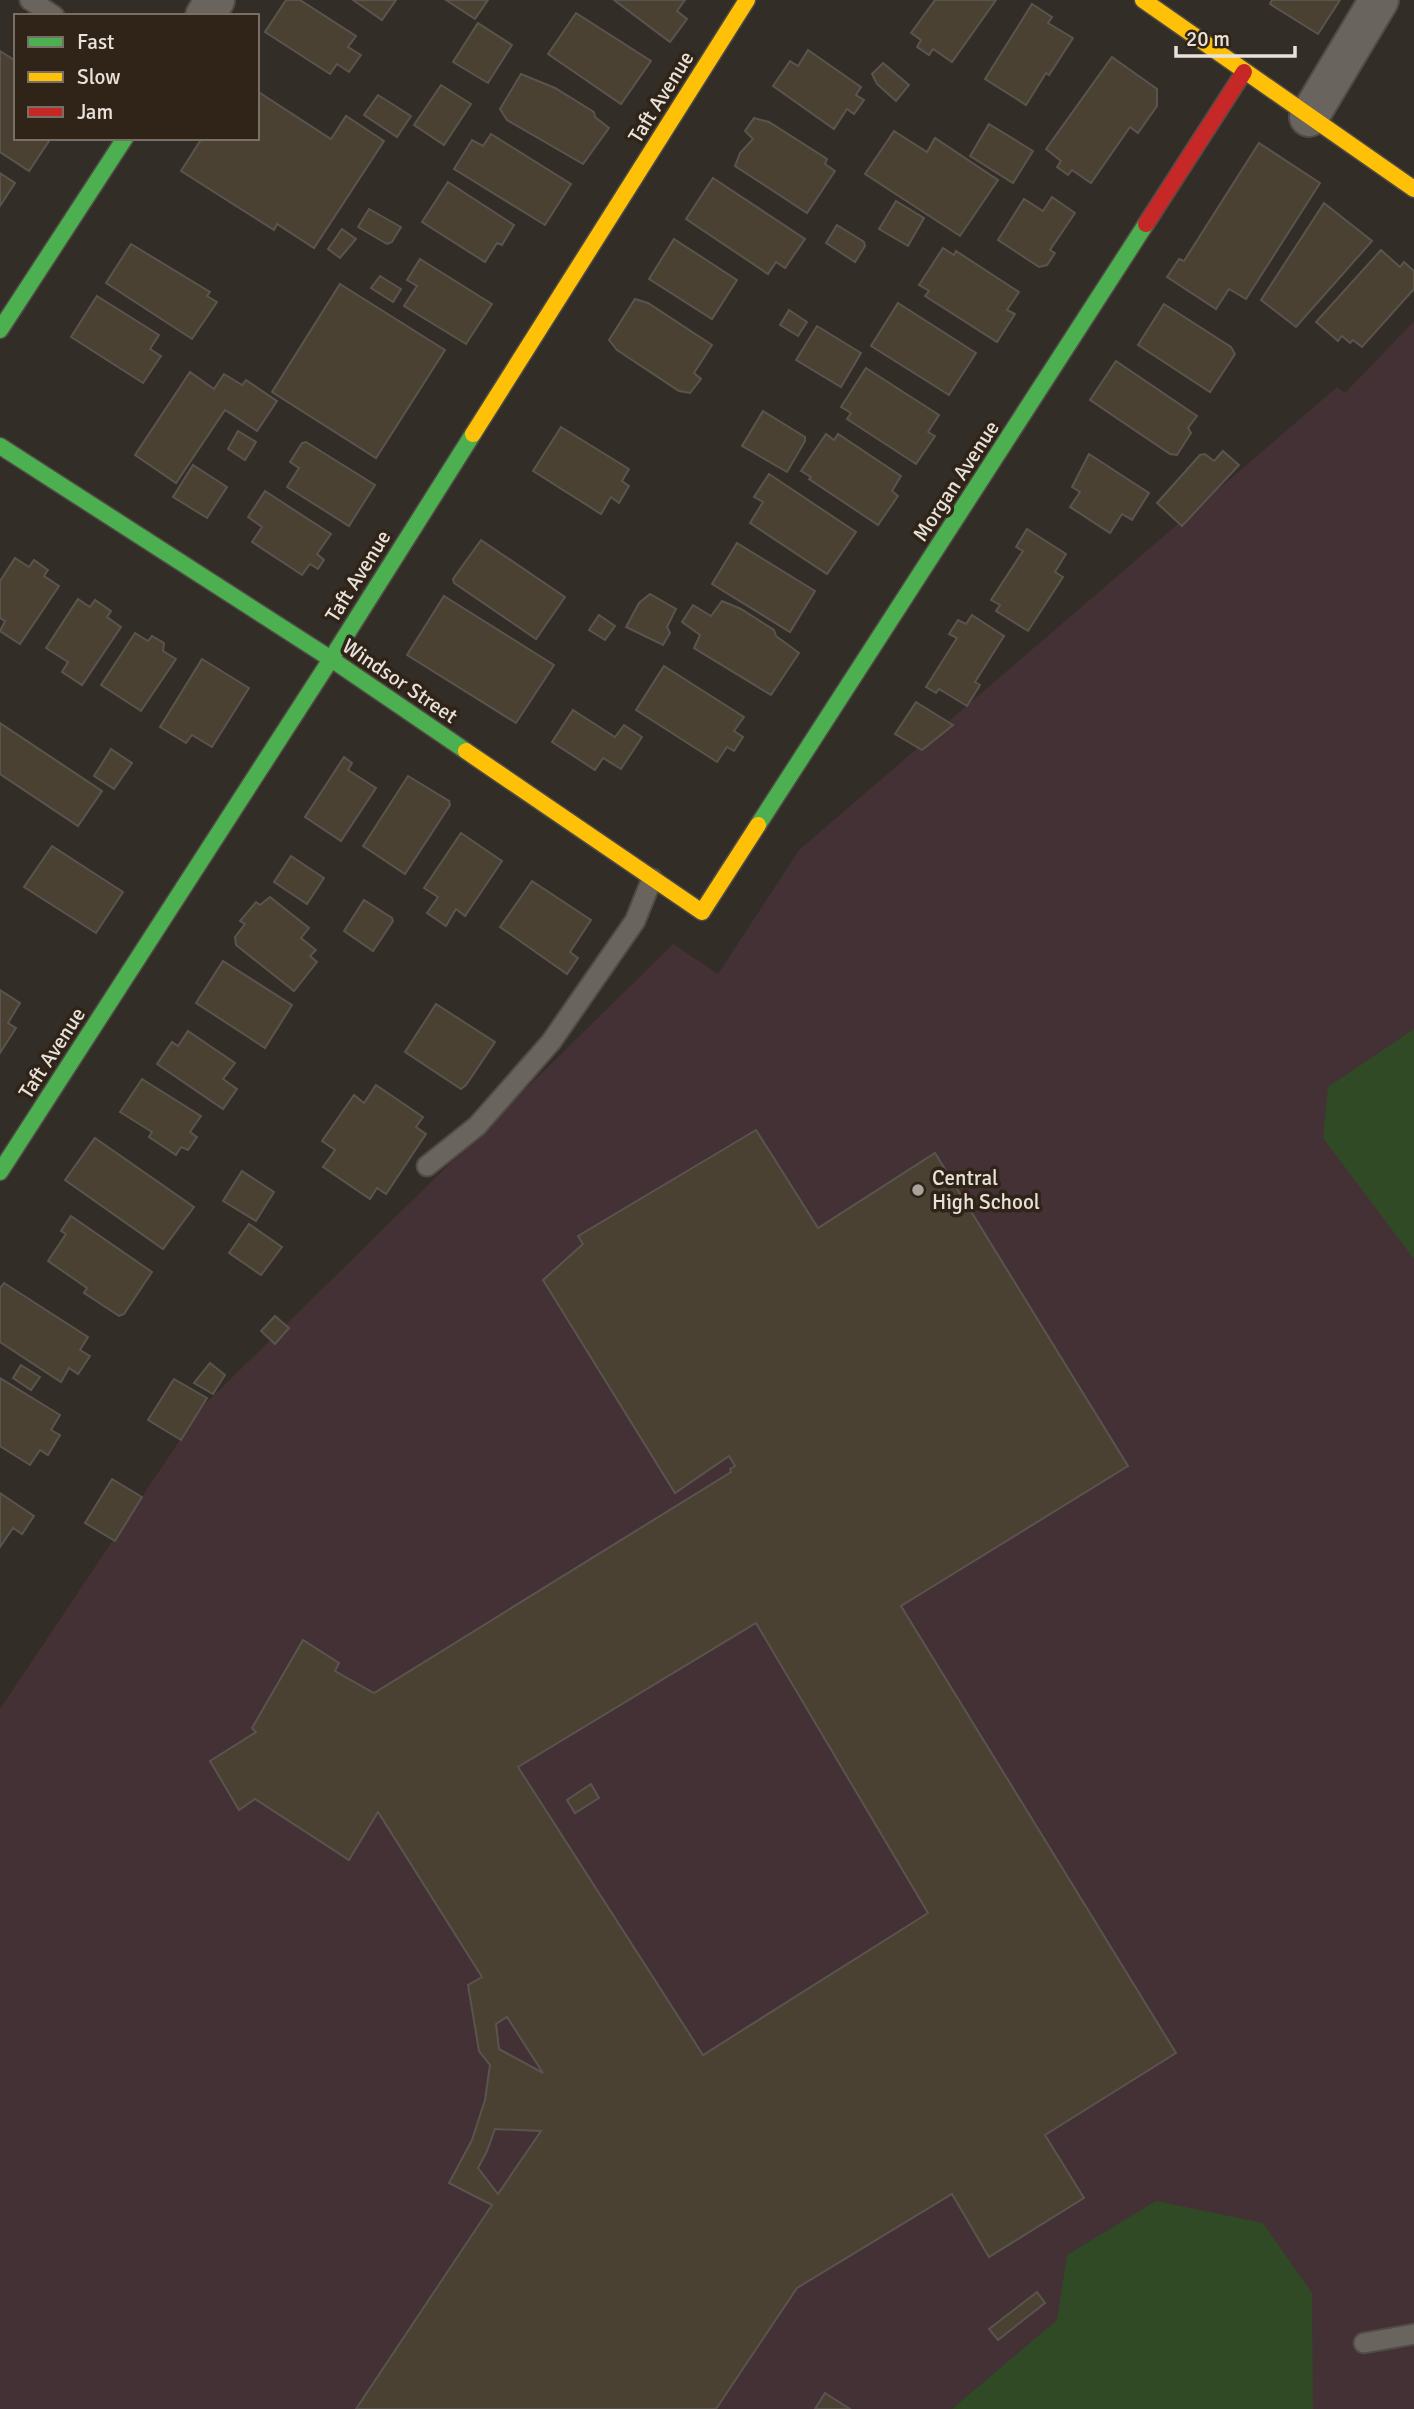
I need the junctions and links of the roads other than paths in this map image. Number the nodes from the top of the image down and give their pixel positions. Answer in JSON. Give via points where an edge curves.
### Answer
{"nodes":[{"id":1,"x":30,"y":0,"type":"edge"},
{"id":2,"x":747,"y":0,"type":"edge"},
{"id":3,"x":1143,"y":0,"type":"edge"},
{"id":4,"x":1379,"y":0,"type":"edge"},
{"id":5,"x":51,"y":14,"type":"edge"},
{"id":6,"x":1244,"y":72,"type":"junction"},
{"id":7,"x":1309,"y":117,"type":"junction"},
{"id":8,"x":124,"y":140,"type":"edge"},
{"id":9,"x":1414,"y":189,"type":"edge"},
{"id":10,"x":0,"y":330,"type":"edge"},
{"id":11,"x":0,"y":446,"type":"edge"},
{"id":12,"x":331,"y":659,"type":"junction"},
{"id":13,"x":652,"y":879,"type":"junction"},
{"id":14,"x":702,"y":912,"type":"joint"},
{"id":15,"x":427,"y":1166,"type":"dead end"},
{"id":16,"x":0,"y":1172,"type":"edge"},
{"id":17,"x":1414,"y":2334,"type":"edge"},
{"id":18,"x":1364,"y":2343,"type":"dead end"}],
"edges":[{"from":1,"to":5,"type":"lane"},
{"from":2,"to":12,"type":"street","name":"Taft Avenue"},
{"from":3,"to":6,"type":"street"},
{"from":4,"to":7,"type":"street"},
{"from":6,"to":7,"type":"street"},
{"from":6,"to":14,"type":"street","name":"Morgan Avenue"},
{"from":7,"to":9,"type":"street"},
{"from":8,"to":10,"type":"street"},
{"from":11,"to":12,"type":"street","name":"Windsor Street"},
{"from":12,"to":13,"type":"street","name":"Windsor Street"},
{"from":12,"to":16,"type":"street","name":"Taft Avenue"},
{"from":13,"to":14,"type":"street","name":"Windsor Street"},
{"from":13,"to":15,"type":"lane","via":[[635,921],[551,1042],[477,1126]]},
{"from":17,"to":18,"type":"lane"}]}
